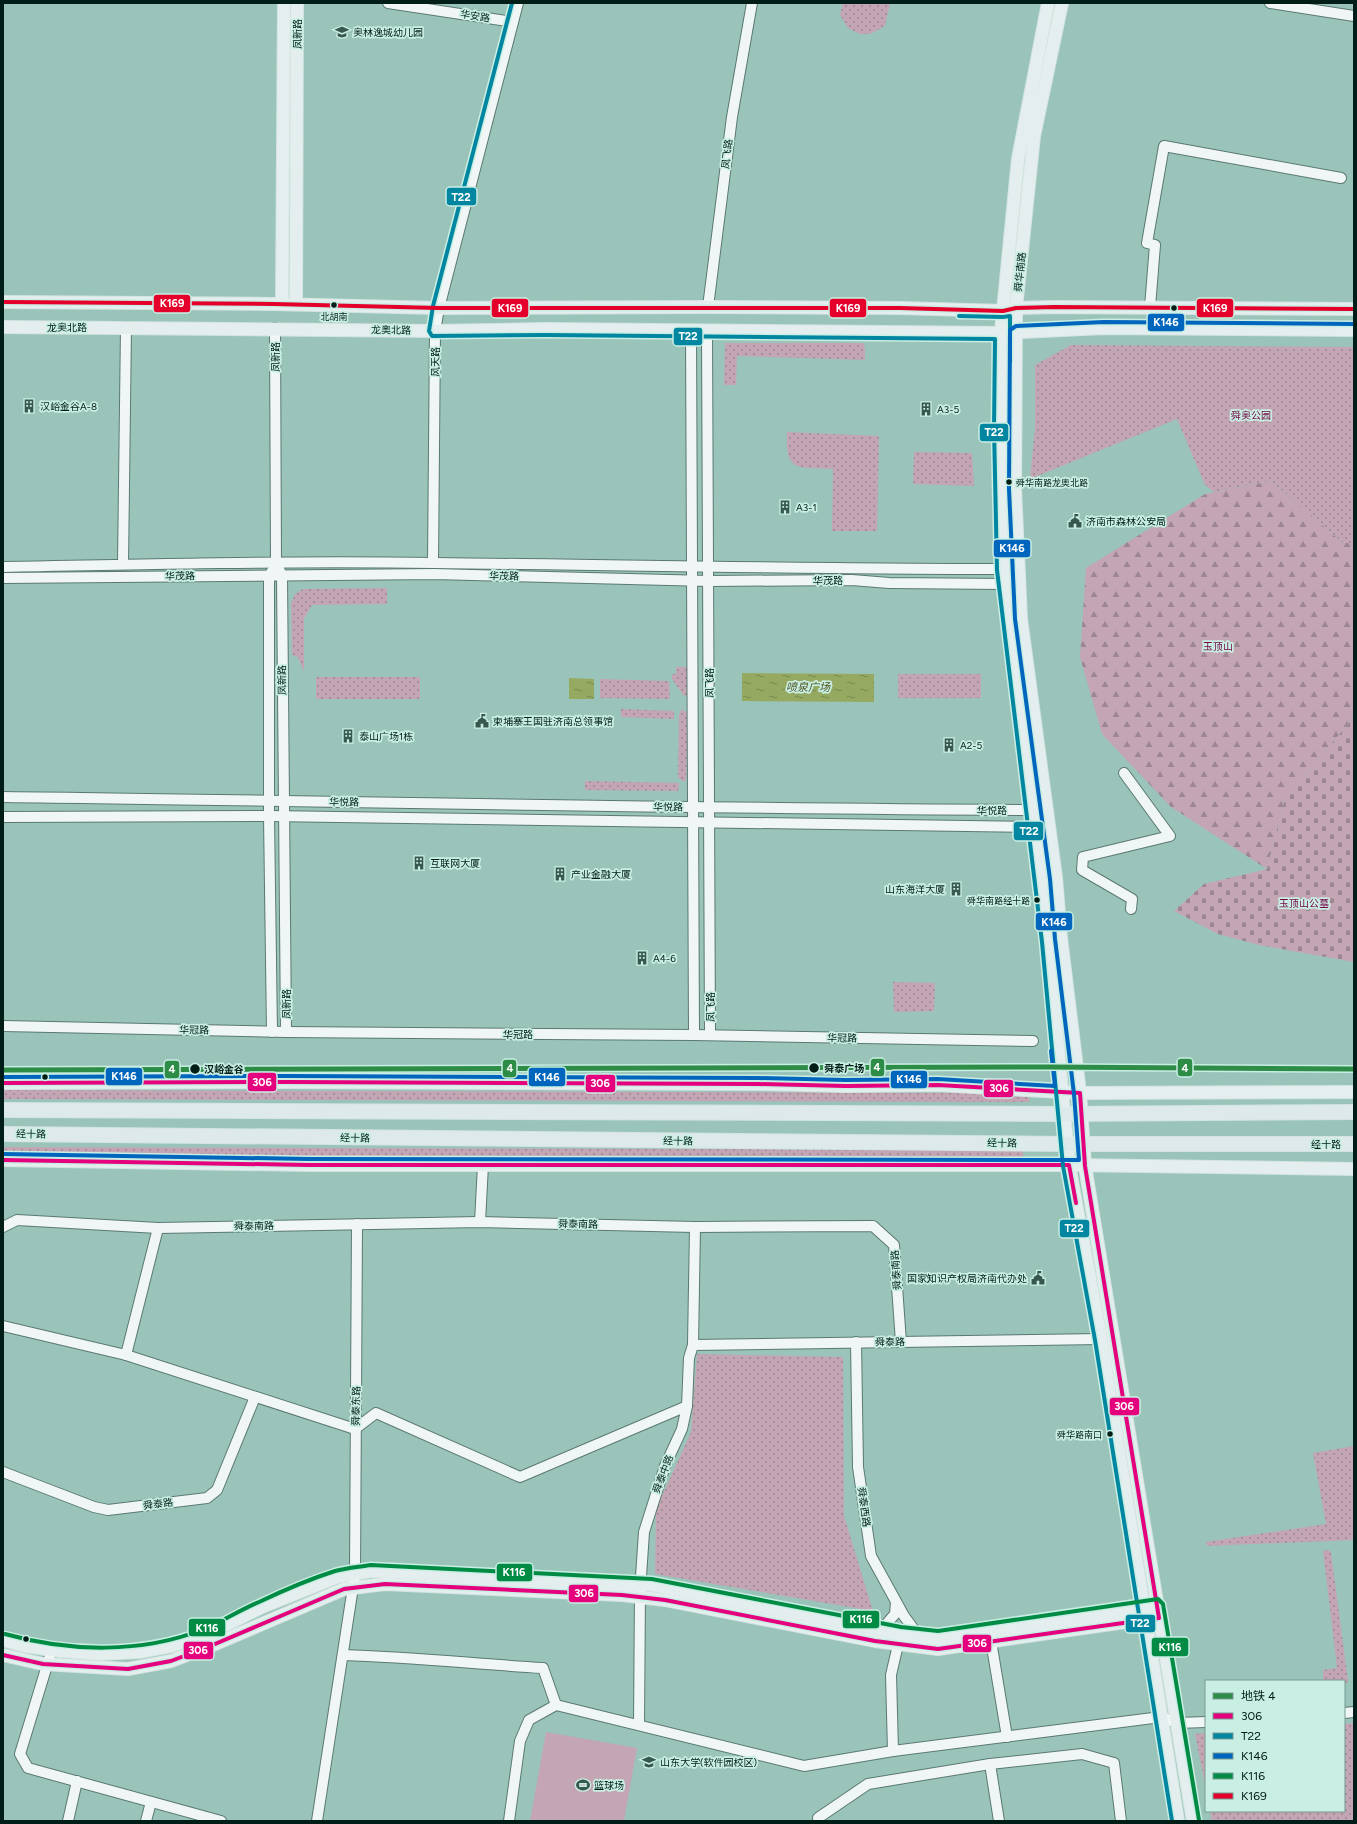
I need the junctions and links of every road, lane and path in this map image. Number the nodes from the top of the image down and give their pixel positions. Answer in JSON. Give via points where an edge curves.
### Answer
{"nodes":[{"id":1,"x":284,"y":3,"type":"edge"},
{"id":2,"x":297,"y":3,"type":"edge"},
{"id":3,"x":388,"y":3,"type":"edge"},
{"id":4,"x":518,"y":3,"type":"edge"},
{"id":5,"x":752,"y":3,"type":"edge"},
{"id":6,"x":1048,"y":3,"type":"edge"},
{"id":7,"x":1062,"y":3,"type":"edge"},
{"id":8,"x":1270,"y":3,"type":"edge"},
{"id":9,"x":1354,"y":16,"type":"edge"},
{"id":10,"x":514,"y":22,"type":"junction"},
{"id":11,"x":1341,"y":178,"type":"dead end"},
{"id":12,"x":3,"y":302,"type":"edge"},
{"id":13,"x":282,"y":304,"type":"junction"},
{"id":14,"x":296,"y":304,"type":"junction"},
{"id":15,"x":708,"y":306,"type":"junction"},
{"id":16,"x":1150,"y":307,"type":"junction"},
{"id":17,"x":439,"y":308,"type":"junction"},
{"id":18,"x":1016,"y":308,"type":"junction"},
{"id":19,"x":1354,"y":309,"type":"edge"},
{"id":20,"x":1003,"y":311,"type":"junction"},
{"id":21,"x":3,"y":327,"type":"edge"},
{"id":22,"x":126,"y":328,"type":"junction"},
{"id":23,"x":275,"y":328,"type":"junction"},
{"id":24,"x":1354,"y":330,"type":"edge"},
{"id":25,"x":435,"y":331,"type":"junction"},
{"id":26,"x":691,"y":331,"type":"junction"},
{"id":27,"x":707,"y":331,"type":"junction"},
{"id":28,"x":1016,"y":332,"type":"junction"},
{"id":29,"x":1001,"y":333,"type":"junction"},
{"id":30,"x":433,"y":563,"type":"junction"},
{"id":31,"x":123,"y":564,"type":"junction"},
{"id":32,"x":276,"y":564,"type":"junction"},
{"id":33,"x":692,"y":566,"type":"junction"},
{"id":34,"x":709,"y":566,"type":"junction"},
{"id":35,"x":3,"y":567,"type":"edge"},
{"id":36,"x":1003,"y":569,"type":"junction"},
{"id":37,"x":282,"y":575,"type":"junction"},
{"id":38,"x":269,"y":576,"type":"junction"},
{"id":39,"x":3,"y":578,"type":"edge"},
{"id":40,"x":692,"y":580,"type":"junction"},
{"id":41,"x":709,"y":581,"type":"junction"},
{"id":42,"x":1005,"y":584,"type":"junction"},
{"id":43,"x":1124,"y":773,"type":"dead end"},
{"id":44,"x":3,"y":797,"type":"edge"},
{"id":45,"x":269,"y":801,"type":"junction"},
{"id":46,"x":284,"y":802,"type":"junction"},
{"id":47,"x":694,"y":808,"type":"junction"},
{"id":48,"x":709,"y":808,"type":"junction"},
{"id":49,"x":1031,"y":810,"type":"junction"},
{"id":50,"x":269,"y":816,"type":"junction"},
{"id":51,"x":3,"y":817,"type":"edge"},
{"id":52,"x":285,"y":817,"type":"junction"},
{"id":53,"x":694,"y":821,"type":"junction"},
{"id":54,"x":709,"y":822,"type":"junction"},
{"id":55,"x":1034,"y":828,"type":"junction"},
{"id":56,"x":1131,"y":909,"type":"dead end"},
{"id":57,"x":3,"y":1026,"type":"edge"},
{"id":58,"x":272,"y":1032,"type":"junction"},
{"id":59,"x":286,"y":1032,"type":"junction"},
{"id":60,"x":694,"y":1035,"type":"junction"},
{"id":61,"x":710,"y":1035,"type":"junction"},
{"id":62,"x":1033,"y":1041,"type":"dead end"},
{"id":63,"x":3,"y":1083,"type":"edge"},
{"id":64,"x":1062,"y":1092,"type":"junction"},
{"id":65,"x":1354,"y":1092,"type":"edge"},
{"id":66,"x":1080,"y":1093,"type":"junction"},
{"id":67,"x":3,"y":1110,"type":"edge"},
{"id":68,"x":1354,"y":1112,"type":"edge"},
{"id":69,"x":1064,"y":1114,"type":"junction"},
{"id":70,"x":1082,"y":1114,"type":"junction"},
{"id":71,"x":3,"y":1134,"type":"edge"},
{"id":72,"x":1067,"y":1144,"type":"junction"},
{"id":73,"x":1084,"y":1144,"type":"junction"},
{"id":74,"x":1354,"y":1144,"type":"edge"},
{"id":75,"x":3,"y":1160,"type":"edge"},
{"id":76,"x":483,"y":1165,"type":"junction"},
{"id":77,"x":1069,"y":1165,"type":"junction"},
{"id":78,"x":1085,"y":1166,"type":"junction"},
{"id":79,"x":1354,"y":1169,"type":"edge"},
{"id":80,"x":480,"y":1222,"type":"junction"},
{"id":81,"x":357,"y":1224,"type":"junction"},
{"id":82,"x":3,"y":1227,"type":"edge"},
{"id":83,"x":694,"y":1227,"type":"junction"},
{"id":84,"x":158,"y":1228,"type":"junction"},
{"id":85,"x":3,"y":1326,"type":"edge"},
{"id":86,"x":1101,"y":1339,"type":"junction"},
{"id":87,"x":856,"y":1342,"type":"junction"},
{"id":88,"x":901,"y":1342,"type":"junction"},
{"id":89,"x":693,"y":1345,"type":"junction"},
{"id":90,"x":126,"y":1355,"type":"junction"},
{"id":91,"x":255,"y":1397,"type":"junction"},
{"id":92,"x":687,"y":1406,"type":"junction"},
{"id":93,"x":355,"y":1429,"type":"junction"},
{"id":94,"x":3,"y":1472,"type":"edge"},
{"id":95,"x":355,"y":1574,"type":"junction"},
{"id":96,"x":354,"y":1588,"type":"junction"},
{"id":97,"x":641,"y":1591,"type":"junction"},
{"id":98,"x":896,"y":1602,"type":"junction"},
{"id":99,"x":1156,"y":1606,"type":"junction"},
{"id":100,"x":1145,"y":1613,"type":"junction"},
{"id":101,"x":1159,"y":1618,"type":"junction"},
{"id":102,"x":879,"y":1629,"type":"junction"},
{"id":103,"x":919,"y":1635,"type":"junction"},
{"id":104,"x":990,"y":1636,"type":"junction"},
{"id":105,"x":899,"y":1639,"type":"junction"},
{"id":106,"x":3,"y":1640,"type":"edge"},
{"id":107,"x":52,"y":1649,"type":"junction"},
{"id":108,"x":938,"y":1649,"type":"junction"},
{"id":109,"x":3,"y":1655,"type":"edge"},
{"id":110,"x":344,"y":1655,"type":"junction"},
{"id":111,"x":48,"y":1664,"type":"junction"},
{"id":112,"x":556,"y":1705,"type":"junction"},
{"id":113,"x":1161,"y":1717,"type":"junction"},
{"id":114,"x":1205,"y":1722,"type":"edge"},
{"id":115,"x":1177,"y":1723,"type":"junction"},
{"id":116,"x":640,"y":1725,"type":"junction"},
{"id":117,"x":1007,"y":1737,"type":"junction"},
{"id":118,"x":893,"y":1752,"type":"junction"},
{"id":119,"x":990,"y":1764,"type":"junction"},
{"id":120,"x":77,"y":1781,"type":"junction"},
{"id":121,"x":151,"y":1802,"type":"junction"},
{"id":122,"x":818,"y":1818,"type":"dead end"},
{"id":123,"x":68,"y":1821,"type":"edge"},
{"id":124,"x":146,"y":1821,"type":"edge"},
{"id":125,"x":221,"y":1821,"type":"edge"},
{"id":126,"x":317,"y":1821,"type":"edge"},
{"id":127,"x":509,"y":1821,"type":"edge"},
{"id":128,"x":999,"y":1821,"type":"edge"},
{"id":129,"x":1121,"y":1821,"type":"edge"},
{"id":130,"x":1178,"y":1821,"type":"edge"},
{"id":131,"x":1193,"y":1821,"type":"edge"}],
"edges":[{"from":1,"to":13,"type":"main road"},
{"from":2,"to":14,"type":"main road","name":"凤新路"},
{"from":3,"to":10,"type":"street","name":"华安路"},
{"from":4,"to":10,"type":"street","name":"风天路"},
{"from":5,"to":15,"type":"street","name":"凤飞路","via":[[732,117]]},
{"from":6,"to":20,"type":"main road","name":"舜华南路","via":[[1018,160]]},
{"from":7,"to":18,"type":"main road","name":"舜华南路","via":[[1034,136]]},
{"from":8,"to":9,"type":"street"},
{"from":10,"to":17,"type":"street","name":"风天路"},
{"from":11,"to":16,"type":"street","via":[[1164,146],[1147,243],[1155,245]]},
{"from":12,"to":13,"type":"main road"},
{"from":13,"to":14,"type":"main road"},
{"from":14,"to":17,"type":"main road"},
{"from":15,"to":17,"type":"main road"},
{"from":15,"to":20,"type":"main road"},
{"from":16,"to":18,"type":"main road"},
{"from":16,"to":19,"type":"main road"},
{"from":17,"to":25,"type":"street","name":"风天路"},
{"from":18,"to":20,"type":"main road"},
{"from":18,"to":28,"type":"main road","name":"舜华南路"},
{"from":20,"to":29,"type":"main road","name":"舜华南路"},
{"from":21,"to":22,"type":"main road","name":"龙奥北路"},
{"from":22,"to":23,"type":"main road","name":"龙奥北路"},
{"from":22,"to":31,"type":"street"},
{"from":23,"to":25,"type":"main road","name":"龙奥北路"},
{"from":23,"to":32,"type":"street","name":"凤新路"},
{"from":24,"to":28,"type":"main road","name":"龙奥北路","via":[[1104,328]]},
{"from":25,"to":26,"type":"main road","name":"龙奥北路"},
{"from":25,"to":30,"type":"street","name":"风天路"},
{"from":26,"to":27,"type":"main road","name":"龙奥北路"},
{"from":26,"to":33,"type":"street","name":"凤飞路"},
{"from":27,"to":29,"type":"main road","name":"龙奥北路"},
{"from":27,"to":34,"type":"street","name":"凤飞路"},
{"from":28,"to":29,"type":"main road","name":"龙奥北路"},
{"from":28,"to":66,"type":"main road","name":"舜华南路","via":[[1015,489],[1021,619],[1056,878]]},
{"from":29,"to":36,"type":"main road","name":"舜华南路"},
{"from":30,"to":32,"type":"street","name":"华茂路"},
{"from":30,"to":33,"type":"street","name":"华茂路"},
{"from":31,"to":32,"type":"street","name":"华茂路"},
{"from":31,"to":35,"type":"street","name":"华茂路"},
{"from":32,"to":37,"type":"street","name":"凤新路"},
{"from":32,"to":38,"type":"street"},
{"from":33,"to":34,"type":"street","name":"华茂路"},
{"from":33,"to":40,"type":"street","name":"凤飞路"},
{"from":34,"to":36,"type":"street","name":"华茂路"},
{"from":34,"to":41,"type":"street","name":"凤飞路"},
{"from":36,"to":42,"type":"main road","name":"舜华南路"},
{"from":37,"to":38,"type":"street","name":"华茂路"},
{"from":37,"to":40,"type":"street","name":"华茂路","via":[[434,574]]},
{"from":37,"to":46,"type":"street","name":"凤新路"},
{"from":38,"to":39,"type":"street","name":"华茂路"},
{"from":38,"to":45,"type":"street","name":"凤新路"},
{"from":40,"to":41,"type":"street","name":"华茂路"},
{"from":40,"to":47,"type":"street","name":"凤飞路"},
{"from":41,"to":42,"type":"street","name":"华茂路","via":[[852,580],[889,583]]},
{"from":41,"to":48,"type":"street","name":"凤飞路"},
{"from":42,"to":49,"type":"main road","name":"舜华南路"},
{"from":43,"to":56,"type":"street","via":[[1170,836],[1083,857],[1082,870],[1132,898]]},
{"from":44,"to":45,"type":"street","name":"华悦路"},
{"from":45,"to":46,"type":"street","name":"华悦路"},
{"from":45,"to":50,"type":"street","name":"凤新路"},
{"from":46,"to":47,"type":"street","name":"华悦路"},
{"from":46,"to":52,"type":"street","name":"凤新路"},
{"from":47,"to":48,"type":"street","name":"华悦路"},
{"from":47,"to":53,"type":"street","name":"凤飞路"},
{"from":48,"to":49,"type":"street","name":"华悦路"},
{"from":48,"to":54,"type":"street","name":"凤飞路"},
{"from":49,"to":55,"type":"main road","name":"舜华南路"},
{"from":50,"to":51,"type":"street"},
{"from":50,"to":52,"type":"street"},
{"from":50,"to":58,"type":"street","name":"凤新路"},
{"from":52,"to":53,"type":"street"},
{"from":52,"to":59,"type":"street","name":"凤新路"},
{"from":53,"to":54,"type":"street"},
{"from":53,"to":60,"type":"street","name":"凤飞路"},
{"from":54,"to":55,"type":"street"},
{"from":54,"to":61,"type":"street","name":"凤飞路"},
{"from":55,"to":64,"type":"main road","name":"舜华南路","via":[[1048,941]]},
{"from":57,"to":58,"type":"street","name":"华冠路"},
{"from":58,"to":59,"type":"street","name":"华冠路"},
{"from":59,"to":60,"type":"street","name":"华冠路"},
{"from":60,"to":61,"type":"street","name":"华冠路"},
{"from":61,"to":62,"type":"street","name":"华冠路"},
{"from":63,"to":64,"type":"main road","via":[[938,1085]]},
{"from":64,"to":66,"type":"main road"},
{"from":64,"to":69,"type":"main road","name":"舜华南路"},
{"from":65,"to":66,"type":"main road"},
{"from":66,"to":70,"type":"main road","name":"舜华南路"},
{"from":67,"to":69,"type":"highway"},
{"from":68,"to":70,"type":"highway"},
{"from":69,"to":70,"type":"highway"},
{"from":69,"to":72,"type":"main road","name":"舜华南路"},
{"from":70,"to":73,"type":"main road","name":"舜华南路"},
{"from":71,"to":72,"type":"highway","name":"经十路"},
{"from":72,"to":73,"type":"highway","name":"经十路"},
{"from":72,"to":77,"type":"main road","name":"舜华南路"},
{"from":73,"to":74,"type":"highway","name":"经十路"},
{"from":73,"to":78,"type":"main road","name":"舜华南路"},
{"from":75,"to":76,"type":"main road","via":[[310,1166]]},
{"from":76,"to":77,"type":"main road"},
{"from":76,"to":80,"type":"street"},
{"from":77,"to":78,"type":"main road"},
{"from":77,"to":86,"type":"main road","name":"舜华南路"},
{"from":78,"to":79,"type":"main road"},
{"from":78,"to":99,"type":"main road","name":"舜华南路"},
{"from":80,"to":81,"type":"street","name":"舜泰南路"},
{"from":80,"to":83,"type":"street","name":"舜泰南路"},
{"from":81,"to":84,"type":"street","name":"舜泰南路"},
{"from":81,"to":93,"type":"street","name":"舜泰东路"},
{"from":82,"to":84,"type":"street","name":"舜泰南路","via":[[17,1220]]},
{"from":83,"to":88,"type":"street","name":"舜泰南路","via":[[873,1226],[894,1245]]},
{"from":83,"to":89,"type":"street"},
{"from":84,"to":90,"type":"street"},
{"from":85,"to":90,"type":"street"},
{"from":86,"to":88,"type":"street","name":"舜泰路"},
{"from":86,"to":100,"type":"main road","name":"舜华南路"},
{"from":87,"to":88,"type":"street","name":"舜泰路"},
{"from":87,"to":89,"type":"street","name":"舜泰路"},
{"from":87,"to":98,"type":"street","name":"舜泰西路","via":[[858,1467],[871,1556]]},
{"from":89,"to":92,"type":"street","name":"舜泰中路","via":[[689,1358]]},
{"from":90,"to":91,"type":"street"},
{"from":91,"to":93,"type":"street"},
{"from":91,"to":94,"type":"street","name":"舜泰路","via":[[217,1490],[207,1498],[108,1510]]},
{"from":92,"to":93,"type":"street","via":[[520,1477],[376,1413]]},
{"from":92,"to":97,"type":"street","name":"舜泰中路","via":[[682,1429],[665,1466],[644,1532]]},
{"from":93,"to":95,"type":"street","name":"舜泰东路"},
{"from":95,"to":96,"type":"street","name":"舜泰东路"},
{"from":95,"to":97,"type":"main road","via":[[371,1571]]},
{"from":95,"to":107,"type":"main road","via":[[337,1577],[262,1607],[207,1634],[171,1646],[139,1652],[100,1654]]},
{"from":96,"to":97,"type":"main road","via":[[385,1584]]},
{"from":96,"to":110,"type":"street","name":"舜泰东路"},
{"from":96,"to":111,"type":"main road","via":[[344,1589],[171,1661],[128,1669]]},
{"from":97,"to":102,"type":"main road","via":[[652,1585]]},
{"from":97,"to":105,"type":"main road","via":[[665,1600]]},
{"from":97,"to":116,"type":"street","name":"舜泰中路"},
{"from":98,"to":102,"type":"street","via":[[895,1614],[882,1629]]},
{"from":98,"to":103,"type":"street","name":"舜泰西路"},
{"from":99,"to":100,"type":"main road"},
{"from":99,"to":101,"type":"main road","name":"舜华南路"},
{"from":100,"to":101,"type":"main road"},
{"from":100,"to":104,"type":"main road"},
{"from":100,"to":113,"type":"main road","name":"舜华南路"},
{"from":101,"to":115,"type":"main road","name":"舜华南路"},
{"from":102,"to":105,"type":"main road"},
{"from":103,"to":104,"type":"main road"},
{"from":103,"to":105,"type":"main road"},
{"from":103,"to":108,"type":"street","name":"舜泰西路"},
{"from":104,"to":108,"type":"main road"},
{"from":104,"to":117,"type":"street"},
{"from":105,"to":108,"type":"main road"},
{"from":105,"to":118,"type":"street","via":[[891,1675]]},
{"from":106,"to":107,"type":"main road"},
{"from":107,"to":111,"type":"street"},
{"from":109,"to":111,"type":"main road"},
{"from":110,"to":112,"type":"street","via":[[409,1657],[466,1664],[543,1668]]},
{"from":110,"to":126,"type":"street","name":"舜泰东路"},
{"from":111,"to":120,"type":"street","via":[[20,1754],[28,1768]]},
{"from":112,"to":116,"type":"street"},
{"from":112,"to":127,"type":"street","via":[[529,1720],[520,1741]]},
{"from":113,"to":115,"type":"street"},
{"from":113,"to":117,"type":"street"},
{"from":113,"to":130,"type":"main road","name":"舜华南路"},
{"from":114,"to":115,"type":"street"},
{"from":115,"to":131,"type":"main road","name":"舜华南路"},
{"from":116,"to":118,"type":"street","via":[[804,1766]]},
{"from":117,"to":118,"type":"street"},
{"from":119,"to":122,"type":"street","via":[[868,1784]]},
{"from":119,"to":128,"type":"street"},
{"from":119,"to":129,"type":"street","via":[[1082,1754],[1114,1763]]},
{"from":120,"to":121,"type":"street"},
{"from":120,"to":123,"type":"street"},
{"from":121,"to":124,"type":"street"},
{"from":121,"to":125,"type":"street"}]}
